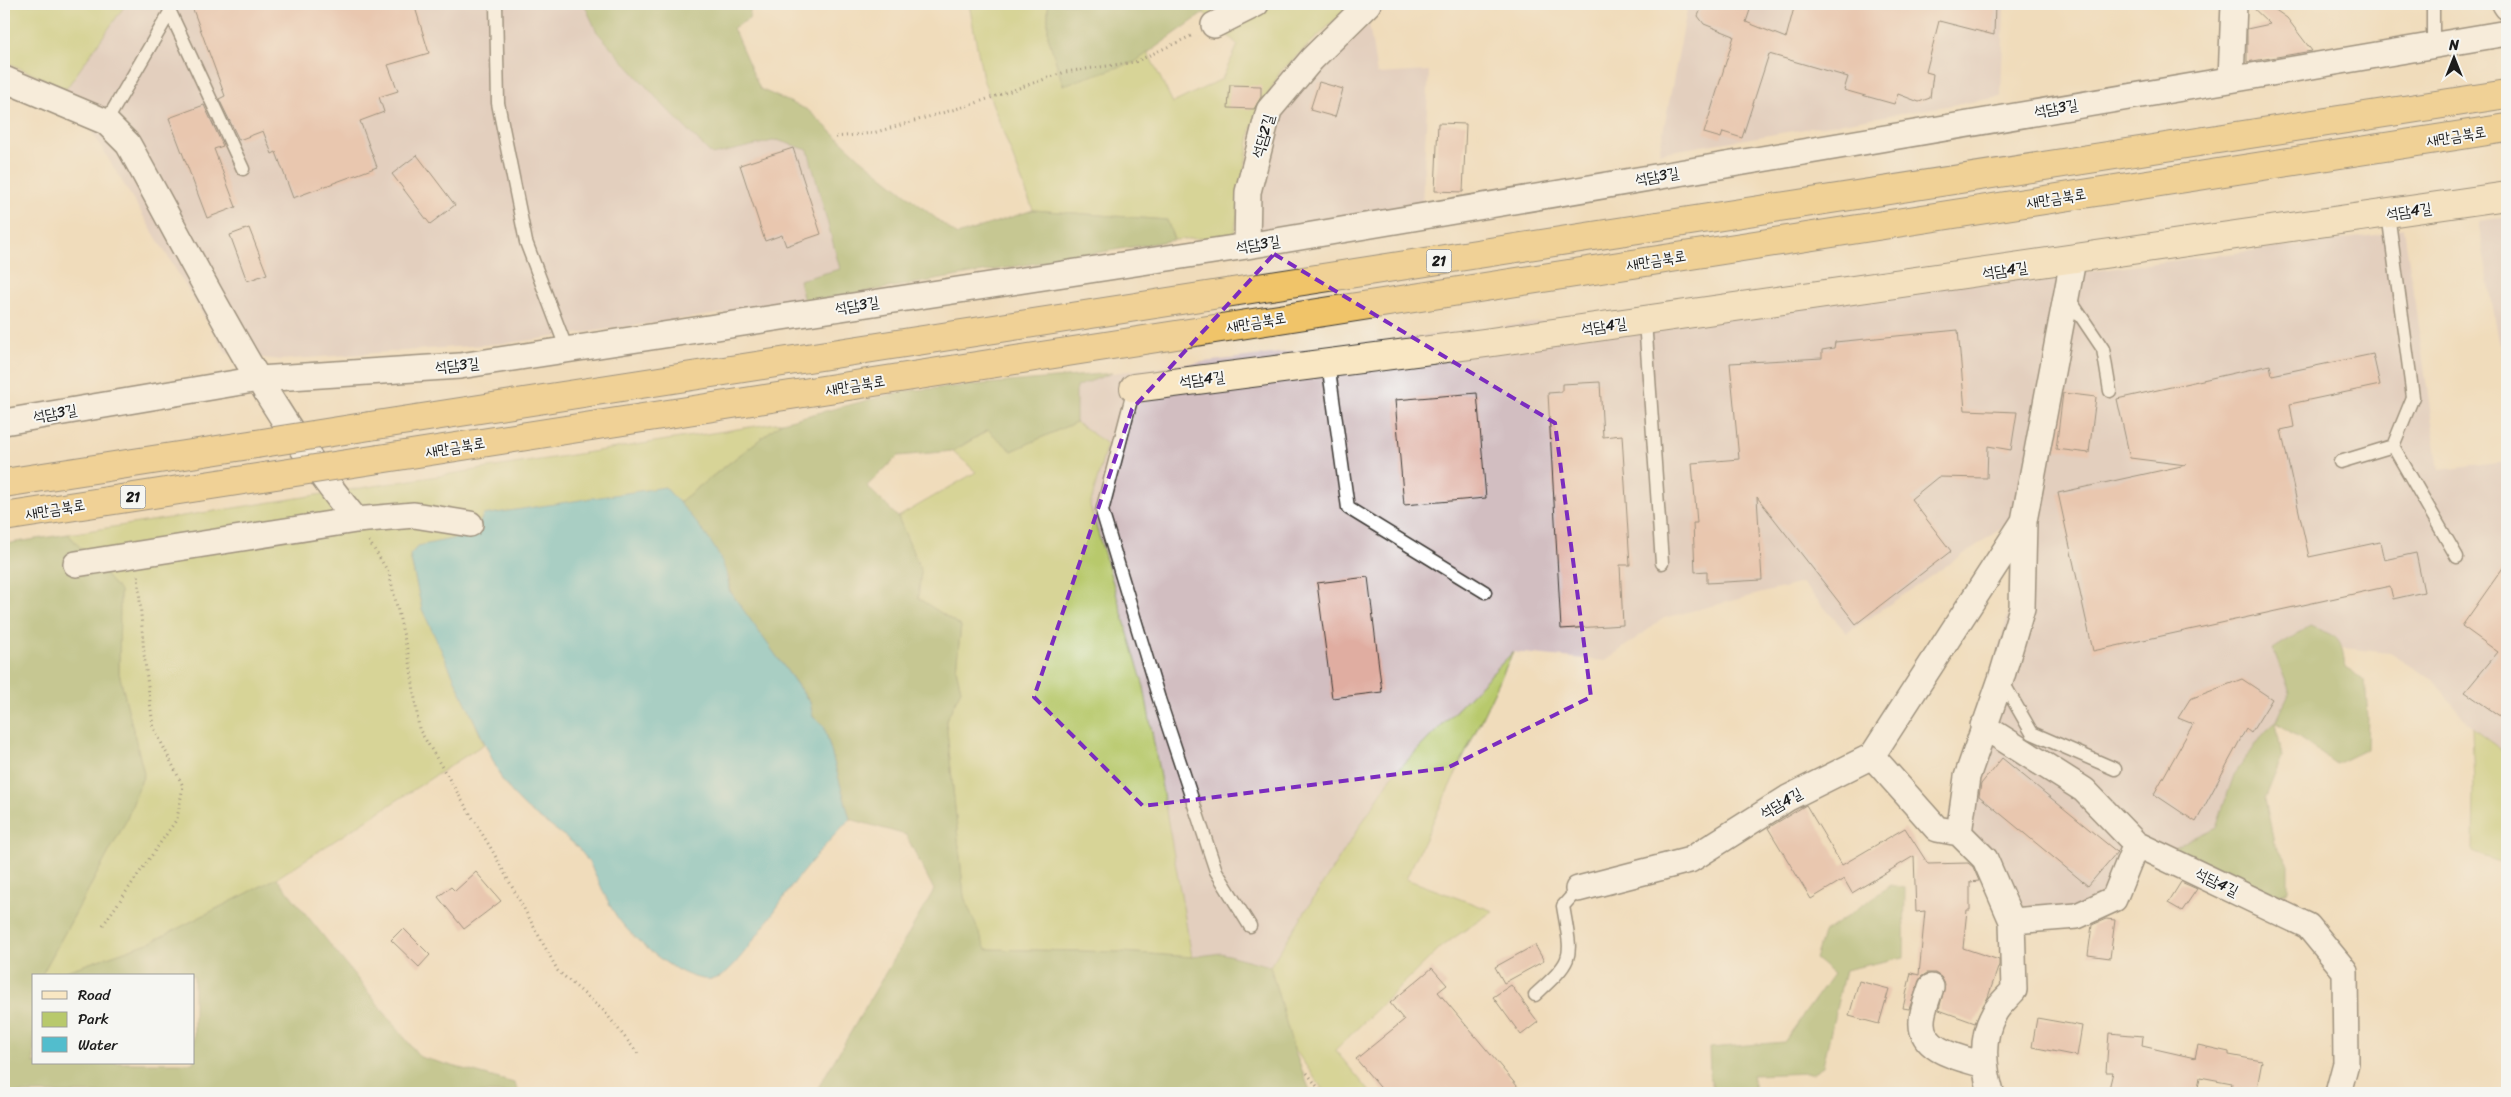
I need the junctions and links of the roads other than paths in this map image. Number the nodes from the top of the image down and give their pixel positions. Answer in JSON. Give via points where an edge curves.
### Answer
{"nodes":[{"id":1,"x":496,"y":4,"type":"edge"},
{"id":2,"x":1256,"y":4,"type":"edge"},
{"id":3,"x":1368,"y":4,"type":"edge"},
{"id":4,"x":2234,"y":4,"type":"edge"},
{"id":5,"x":2433,"y":4,"type":"edge"},
{"id":6,"x":169,"y":8,"type":"edge"},
{"id":7,"x":1214,"y":25,"type":"road end"},
{"id":8,"x":2507,"y":33,"type":"edge"},
{"id":9,"x":2433,"y":45,"type":"junction"},
{"id":10,"x":2231,"y":79,"type":"junction"},
{"id":11,"x":4,"y":80,"type":"edge"},
{"id":12,"x":2507,"y":94,"type":"edge"},
{"id":13,"x":106,"y":122,"type":"junction"},
{"id":14,"x":2507,"y":128,"type":"edge"},
{"id":15,"x":243,"y":169,"type":"dead end"},
{"id":16,"x":2507,"y":196,"type":"edge"},
{"id":17,"x":2388,"y":214,"type":"junction"},
{"id":18,"x":1247,"y":246,"type":"junction"},
{"id":19,"x":2073,"y":260,"type":"junction"},
{"id":20,"x":2066,"y":295,"type":"junction"},
{"id":21,"x":1645,"y":321,"type":"junction"},
{"id":22,"x":566,"y":350,"type":"junction"},
{"id":23,"x":1328,"y":363,"type":"junction"},
{"id":24,"x":259,"y":379,"type":"junction"},
{"id":25,"x":1134,"y":388,"type":"joint"},
{"id":26,"x":2110,"y":391,"type":"dead end"},
{"id":27,"x":4,"y":422,"type":"edge"},
{"id":28,"x":2393,"y":446,"type":"junction"},
{"id":29,"x":2340,"y":462,"type":"dead end"},
{"id":30,"x":4,"y":484,"type":"edge"},
{"id":31,"x":4,"y":517,"type":"edge"},
{"id":32,"x":356,"y":520,"type":"junction"},
{"id":33,"x":2024,"y":521,"type":"junction"},
{"id":34,"x":470,"y":524,"type":"dead end"},
{"id":35,"x":2457,"y":557,"type":"dead end"},
{"id":36,"x":1662,"y":563,"type":"dead end"},
{"id":37,"x":76,"y":564,"type":"dead end"},
{"id":38,"x":1485,"y":592,"type":"dead end"},
{"id":39,"x":2001,"y":679,"type":"junction"},
{"id":40,"x":1983,"y":726,"type":"junction"},
{"id":41,"x":1872,"y":756,"type":"junction"},
{"id":42,"x":2115,"y":769,"type":"dead end"},
{"id":43,"x":1959,"y":833,"type":"junction"},
{"id":44,"x":2136,"y":844,"type":"junction"},
{"id":45,"x":1578,"y":889,"type":"joint"},
{"id":46,"x":2012,"y":921,"type":"junction"},
{"id":47,"x":1250,"y":926,"type":"dead end"},
{"id":48,"x":1932,"y":987,"type":"dead end"},
{"id":49,"x":1535,"y":995,"type":"dead end"},
{"id":50,"x":1984,"y":1065,"type":"junction"},
{"id":51,"x":1991,"y":1093,"type":"edge"},
{"id":52,"x":2338,"y":1093,"type":"edge"}],
"edges":[{"from":1,"to":22,"type":"lane","via":[[498,103],[526,242]]},
{"from":2,"to":7,"type":"street"},
{"from":3,"to":18,"type":"street","name":"석담2길","via":[[1312,59],[1269,110],[1248,192]]},
{"from":4,"to":10,"type":"street"},
{"from":5,"to":9,"type":"lane"},
{"from":6,"to":13,"type":"lane"},
{"from":6,"to":15,"type":"lane"},
{"from":8,"to":9,"type":"street","name":"석담3길"},
{"from":9,"to":10,"type":"street","name":"석담3길"},
{"from":10,"to":18,"type":"street","name":"석담3길"},
{"from":11,"to":13,"type":"street"},
{"from":12,"to":30,"type":"highway","number":"21","bridge":true},
{"from":13,"to":24,"type":"street","via":[[128,144]]},
{"from":14,"to":31,"type":"highway","name":"새만금북로","number":"21","bridge":true},
{"from":16,"to":17,"type":"street","name":"석담4길"},
{"from":17,"to":19,"type":"street","name":"석담4길"},
{"from":17,"to":28,"type":"lane","via":[[2413,398]]},
{"from":18,"to":22,"type":"street","name":"석담3길"},
{"from":19,"to":20,"type":"street"},
{"from":19,"to":21,"type":"street","name":"석담4길"},
{"from":20,"to":26,"type":"lane","via":[[2103,349]]},
{"from":20,"to":33,"type":"street"},
{"from":21,"to":23,"type":"street","name":"석담4길"},
{"from":21,"to":36,"type":"lane"},
{"from":22,"to":24,"type":"street","name":"석담3길","via":[[460,366]]},
{"from":23,"to":25,"type":"street","name":"석담4길"},
{"from":23,"to":38,"type":"lane","via":[[1348,508]]},
{"from":24,"to":27,"type":"street","name":"석담3길"},
{"from":24,"to":32,"type":"street","via":[[333,492]]},
{"from":25,"to":47,"type":"lane","via":[[1102,511],[1159,699],[1216,870]]},
{"from":28,"to":29,"type":"lane"},
{"from":28,"to":35,"type":"lane"},
{"from":32,"to":34,"type":"street","via":[[414,515]]},
{"from":32,"to":37,"type":"street"},
{"from":33,"to":39,"type":"street","via":[[2022,608]]},
{"from":33,"to":41,"type":"street"},
{"from":39,"to":40,"type":"street"},
{"from":39,"to":42,"type":"lane","via":[[2032,733]]},
{"from":40,"to":43,"type":"street","via":[[1967,776]]},
{"from":40,"to":44,"type":"street","name":"석담4길","via":[[2084,790]]},
{"from":41,"to":43,"type":"street","via":[[1938,829]]},
{"from":41,"to":45,"type":"street","name":"석담4길","via":[[1788,798],[1690,860]]},
{"from":43,"to":46,"type":"street","via":[[1984,859]]},
{"from":44,"to":46,"type":"street","via":[[2114,899],[2077,916]]},
{"from":44,"to":52,"type":"street","name":"석담4길","via":[[2308,926],[2346,971],[2346,1062]]},
{"from":45,"to":49,"type":"lane","via":[[1563,906],[1571,951],[1563,969]]},
{"from":46,"to":50,"type":"street","via":[[2014,990],[1994,1014],[1984,1047]]},
{"from":48,"to":50,"type":"street","via":[[1921,1022],[1925,1036],[1938,1050]]},
{"from":50,"to":51,"type":"street"}]}
